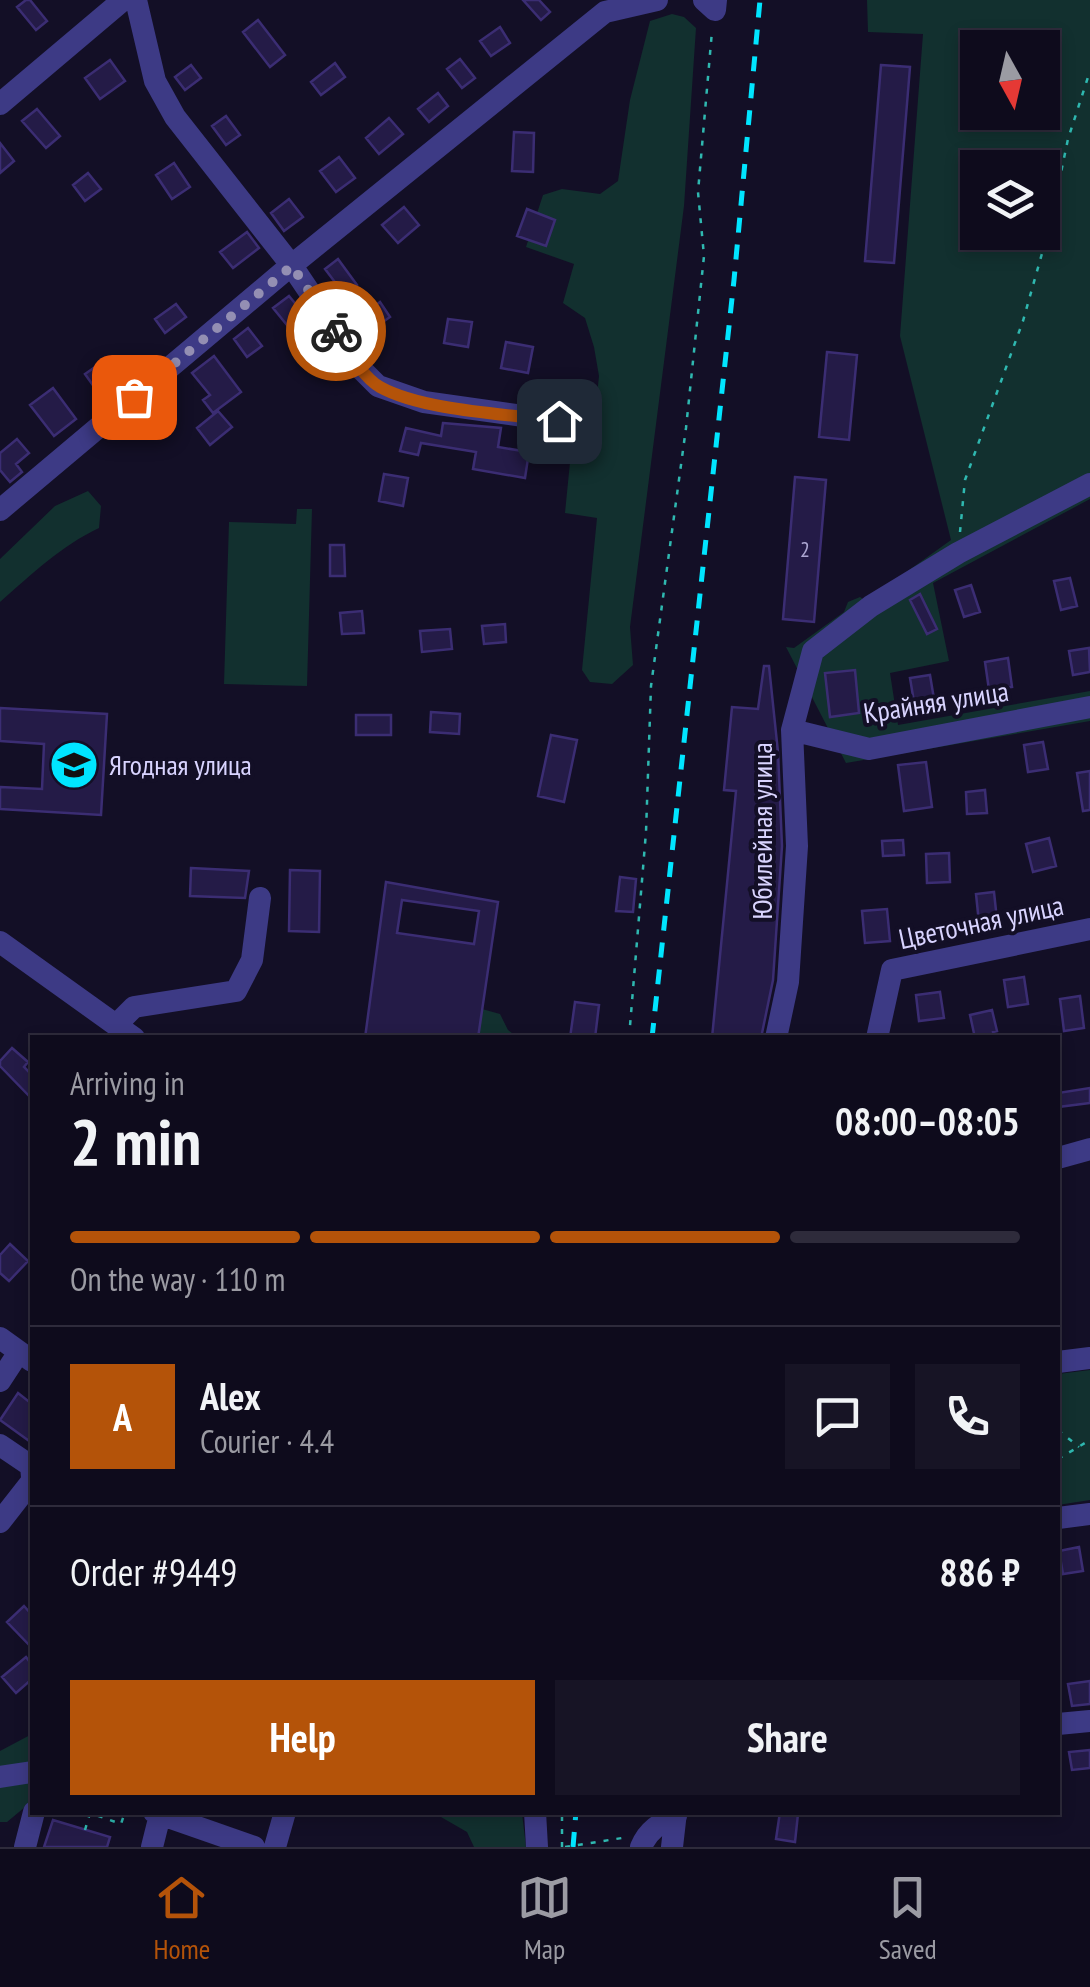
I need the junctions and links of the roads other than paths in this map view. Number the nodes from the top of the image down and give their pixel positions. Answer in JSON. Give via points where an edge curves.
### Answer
{"nodes":[{"id":1,"x":123,"y":0,"type":"edge"},
{"id":2,"x":136,"y":0,"type":"edge"},
{"id":3,"x":656,"y":0,"type":"edge"},
{"id":4,"x":0,"y":104,"type":"edge"},
{"id":5,"x":292,"y":266,"type":"junction"},
{"id":6,"x":559,"y":421,"type":"dead end"},
{"id":7,"x":1090,"y":484,"type":"edge"},
{"id":8,"x":0,"y":510,"type":"edge"},
{"id":9,"x":1090,"y":707,"type":"edge"},
{"id":10,"x":792,"y":730,"type":"junction"},
{"id":11,"x":260,"y":898,"type":"dead end"},
{"id":12,"x":1090,"y":929,"type":"edge"},
{"id":13,"x":0,"y":942,"type":"edge"},
{"id":14,"x":126,"y":1031,"type":"edge"},
{"id":15,"x":777,"y":1035,"type":"edge"},
{"id":16,"x":878,"y":1035,"type":"edge"},
{"id":17,"x":1090,"y":1150,"type":"edge"},
{"id":18,"x":1060,"y":1158,"type":"edge"},
{"id":19,"x":17,"y":1350,"type":"edge"},
{"id":20,"x":1090,"y":1358,"type":"edge"},
{"id":21,"x":1060,"y":1362,"type":"edge"},
{"id":22,"x":0,"y":1380,"type":"edge"},
{"id":23,"x":0,"y":1444,"type":"edge"},
{"id":24,"x":30,"y":1465,"type":"edge"},
{"id":25,"x":30,"y":1482,"type":"edge"},
{"id":26,"x":1090,"y":1514,"type":"edge"},
{"id":27,"x":1060,"y":1518,"type":"edge"},
{"id":28,"x":0,"y":1522,"type":"edge"},
{"id":29,"x":1090,"y":1721,"type":"edge"},
{"id":30,"x":1060,"y":1724,"type":"edge"},
{"id":31,"x":30,"y":1772,"type":"edge"},
{"id":32,"x":0,"y":1777,"type":"edge"},
{"id":33,"x":33,"y":1815,"type":"edge"},
{"id":34,"x":157,"y":1815,"type":"edge"},
{"id":35,"x":160,"y":1815,"type":"edge"},
{"id":36,"x":285,"y":1815,"type":"edge"},
{"id":37,"x":534,"y":1815,"type":"edge"},
{"id":38,"x":675,"y":1815,"type":"edge"},
{"id":39,"x":676,"y":1815,"type":"edge"},
{"id":40,"x":631,"y":1842,"type":"edge"},
{"id":41,"x":25,"y":1847,"type":"edge"},
{"id":42,"x":152,"y":1847,"type":"edge"},
{"id":43,"x":254,"y":1847,"type":"edge"},
{"id":44,"x":274,"y":1847,"type":"edge"},
{"id":45,"x":537,"y":1847,"type":"edge"},
{"id":46,"x":672,"y":1847,"type":"edge"}],
"edges":[{"from":1,"to":4,"type":"street"},
{"from":2,"to":5,"type":"street","via":[[155,81],[175,118]]},
{"from":3,"to":5,"type":"street","via":[[605,12]]},
{"from":5,"to":6,"type":"street","via":[[378,386],[424,402]]},
{"from":5,"to":8,"type":"street"},
{"from":7,"to":10,"type":"street","name":"Юбилейная улица","via":[[871,606],[813,651]]},
{"from":9,"to":10,"type":"street","name":"Крайняя улица","via":[[868,748]]},
{"from":10,"to":15,"type":"street","name":"Юбилейная улица","via":[[797,846],[788,982]]},
{"from":11,"to":14,"type":"street","via":[[252,960],[236,991],[134,1007]]},
{"from":12,"to":16,"type":"street","name":"Цветочная улица","via":[[892,970]]},
{"from":13,"to":14,"type":"street"},
{"from":17,"to":18,"type":"street"},
{"from":19,"to":22,"type":"street"},
{"from":20,"to":21,"type":"street"},
{"from":23,"to":24,"type":"street"},
{"from":25,"to":28,"type":"street"},
{"from":26,"to":27,"type":"street"},
{"from":29,"to":30,"type":"street"},
{"from":31,"to":32,"type":"street"},
{"from":33,"to":41,"type":"street"},
{"from":34,"to":42,"type":"street"},
{"from":35,"to":43,"type":"street"},
{"from":36,"to":44,"type":"street"},
{"from":37,"to":45,"type":"street"},
{"from":38,"to":40,"type":"street"},
{"from":39,"to":46,"type":"street"}]}
